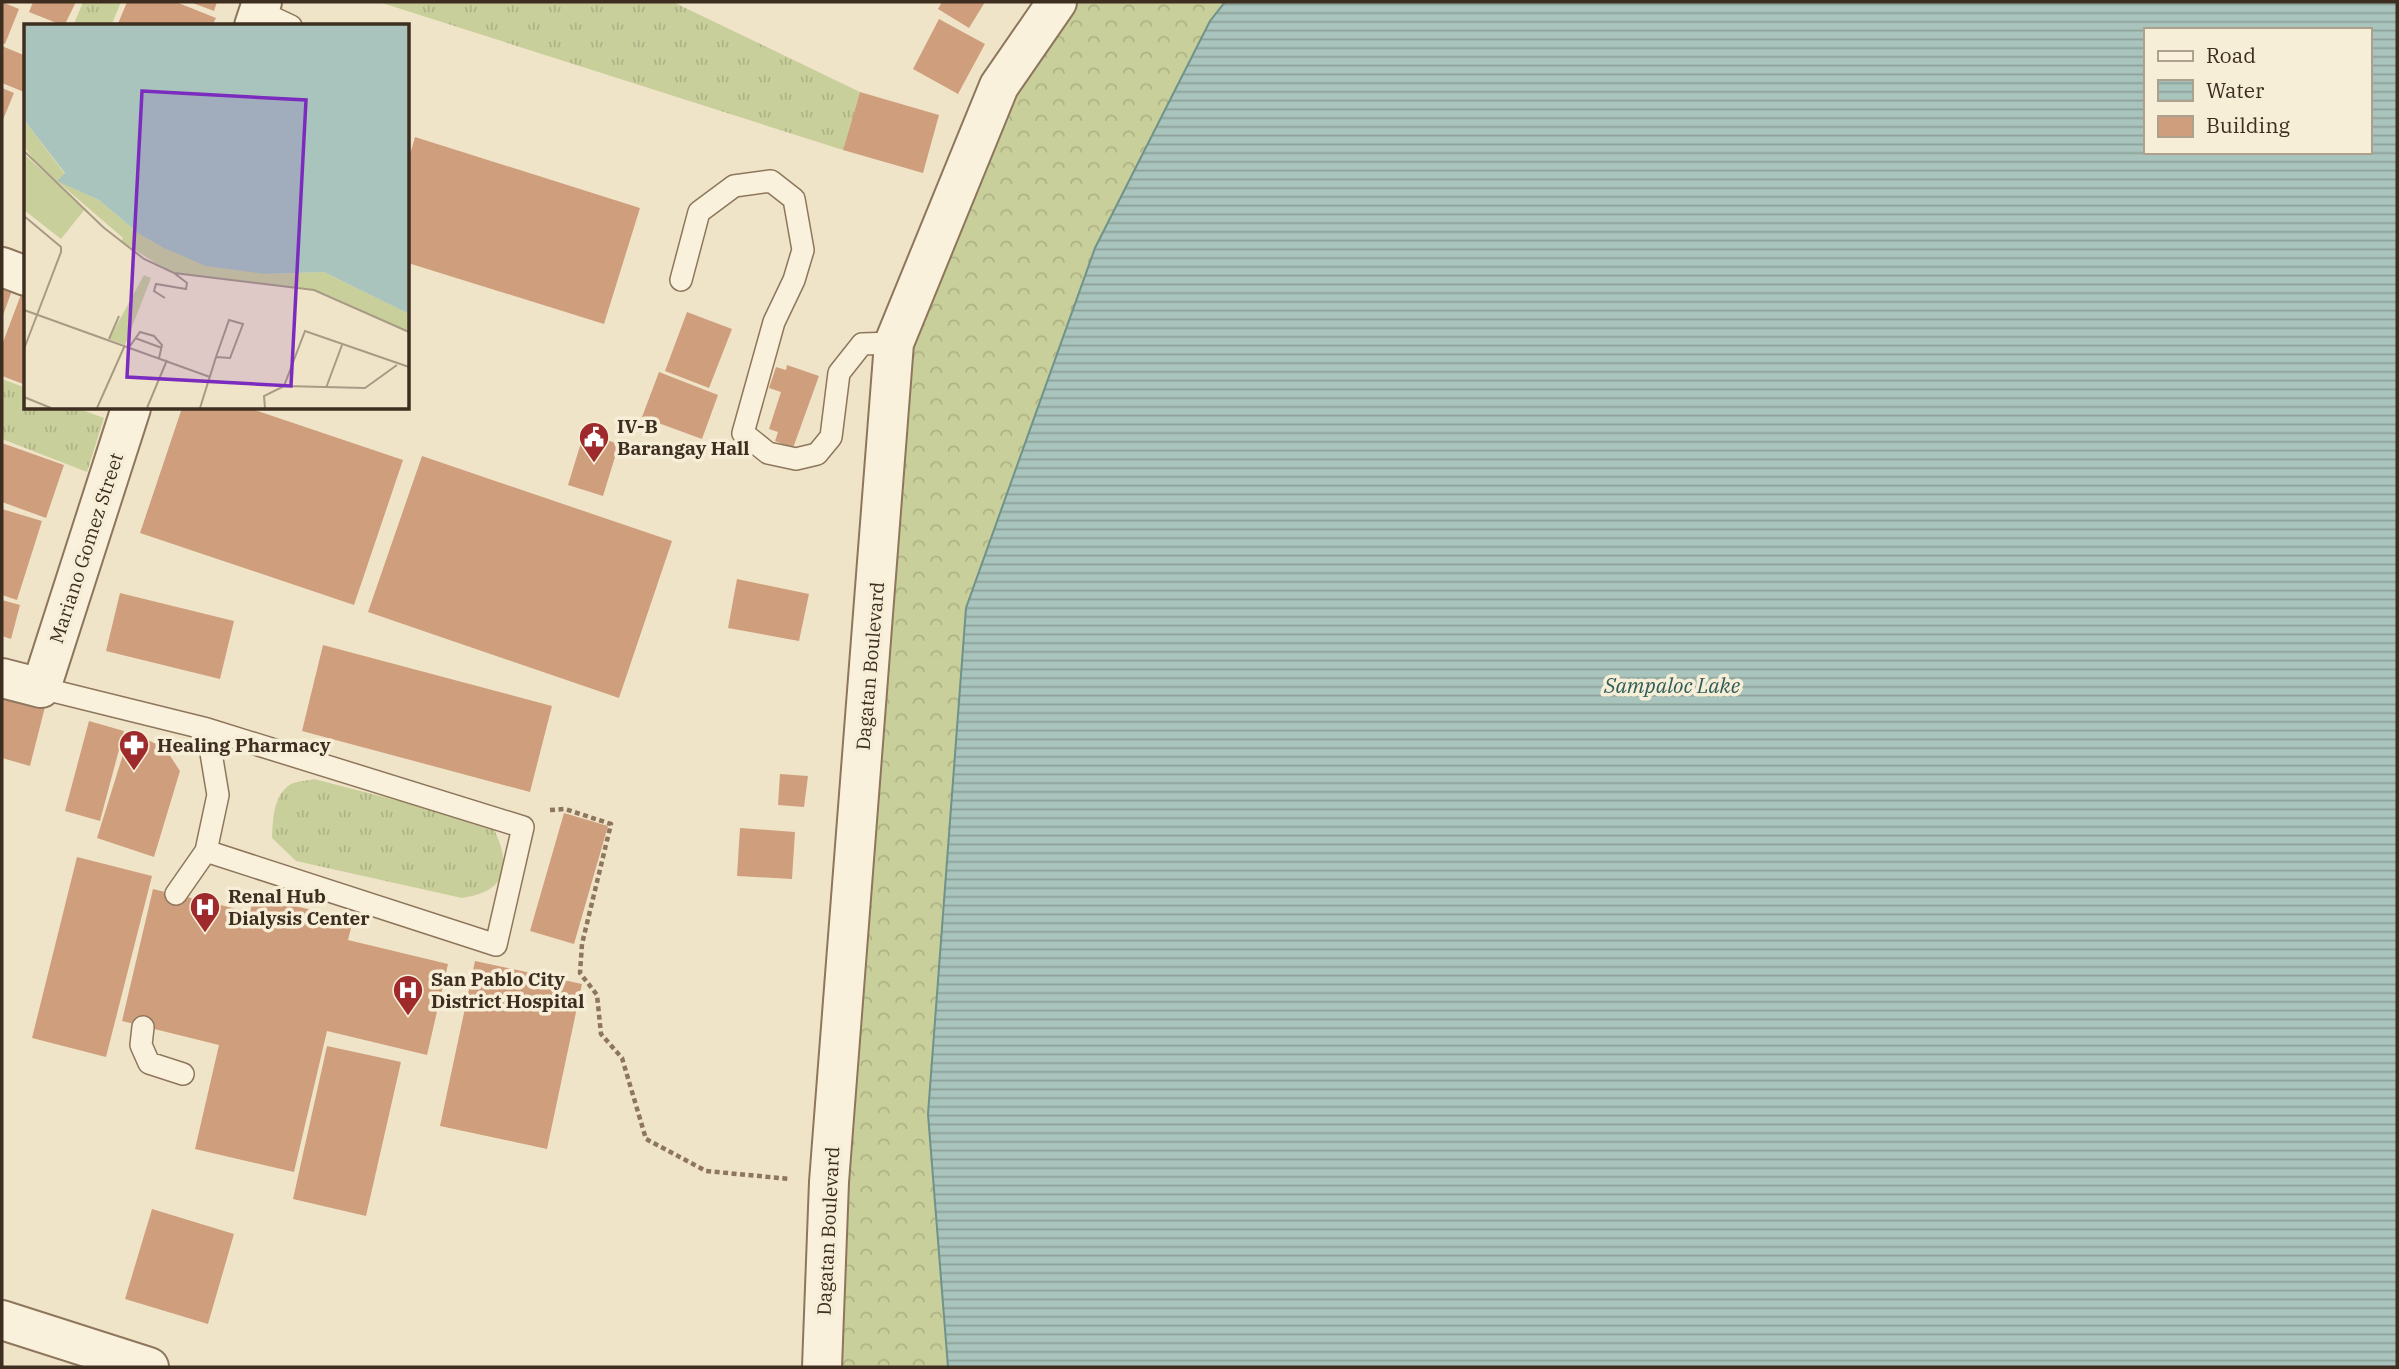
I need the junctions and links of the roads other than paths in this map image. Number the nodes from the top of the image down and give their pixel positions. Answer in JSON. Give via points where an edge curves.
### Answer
{"nodes":[{"id":1,"x":1057,"y":2,"type":"edge"},
{"id":2,"x":2,"y":267,"type":"edge"},
{"id":3,"x":24,"y":275,"type":"edge"},
{"id":4,"x":681,"y":280,"type":"dead end"},
{"id":5,"x":894,"y":343,"type":"junction"},
{"id":6,"x":130,"y":410,"type":"edge"},
{"id":7,"x":2,"y":678,"type":"edge"},
{"id":8,"x":41,"y":688,"type":"junction"},
{"id":9,"x":207,"y":729,"type":"junction"},
{"id":10,"x":206,"y":850,"type":"junction"},
{"id":11,"x":176,"y":894,"type":"dead end"},
{"id":12,"x":143,"y":1027,"type":"dead end"},
{"id":13,"x":183,"y":1074,"type":"dead end"},
{"id":14,"x":2,"y":1320,"type":"edge"},
{"id":15,"x":149,"y":1367,"type":"edge"},
{"id":16,"x":822,"y":1367,"type":"edge"}],
"edges":[{"from":1,"to":5,"type":"street","name":"Dagatan Boulevard","via":[[999,86]]},
{"from":2,"to":3,"type":"street"},
{"from":4,"to":5,"type":"lane","via":[[699,212],[734,186],[771,181],[794,199],[803,250],[774,322],[743,433],[768,453],[796,459],[817,454],[831,437],[839,373],[862,344]]},
{"from":5,"to":16,"type":"street","name":"Dagatan Boulevard","via":[[829,1182]]},
{"from":6,"to":8,"type":"street","name":"Mariano Gomez Street"},
{"from":7,"to":8,"type":"street"},
{"from":8,"to":9,"type":"lane"},
{"from":9,"to":10,"type":"lane","via":[[218,796]]},
{"from":9,"to":10,"type":"lane","via":[[523,827],[496,945]]},
{"from":10,"to":11,"type":"lane"},
{"from":12,"to":13,"type":"lane","via":[[142,1045],[149,1063]]},
{"from":14,"to":15,"type":"street"}]}
